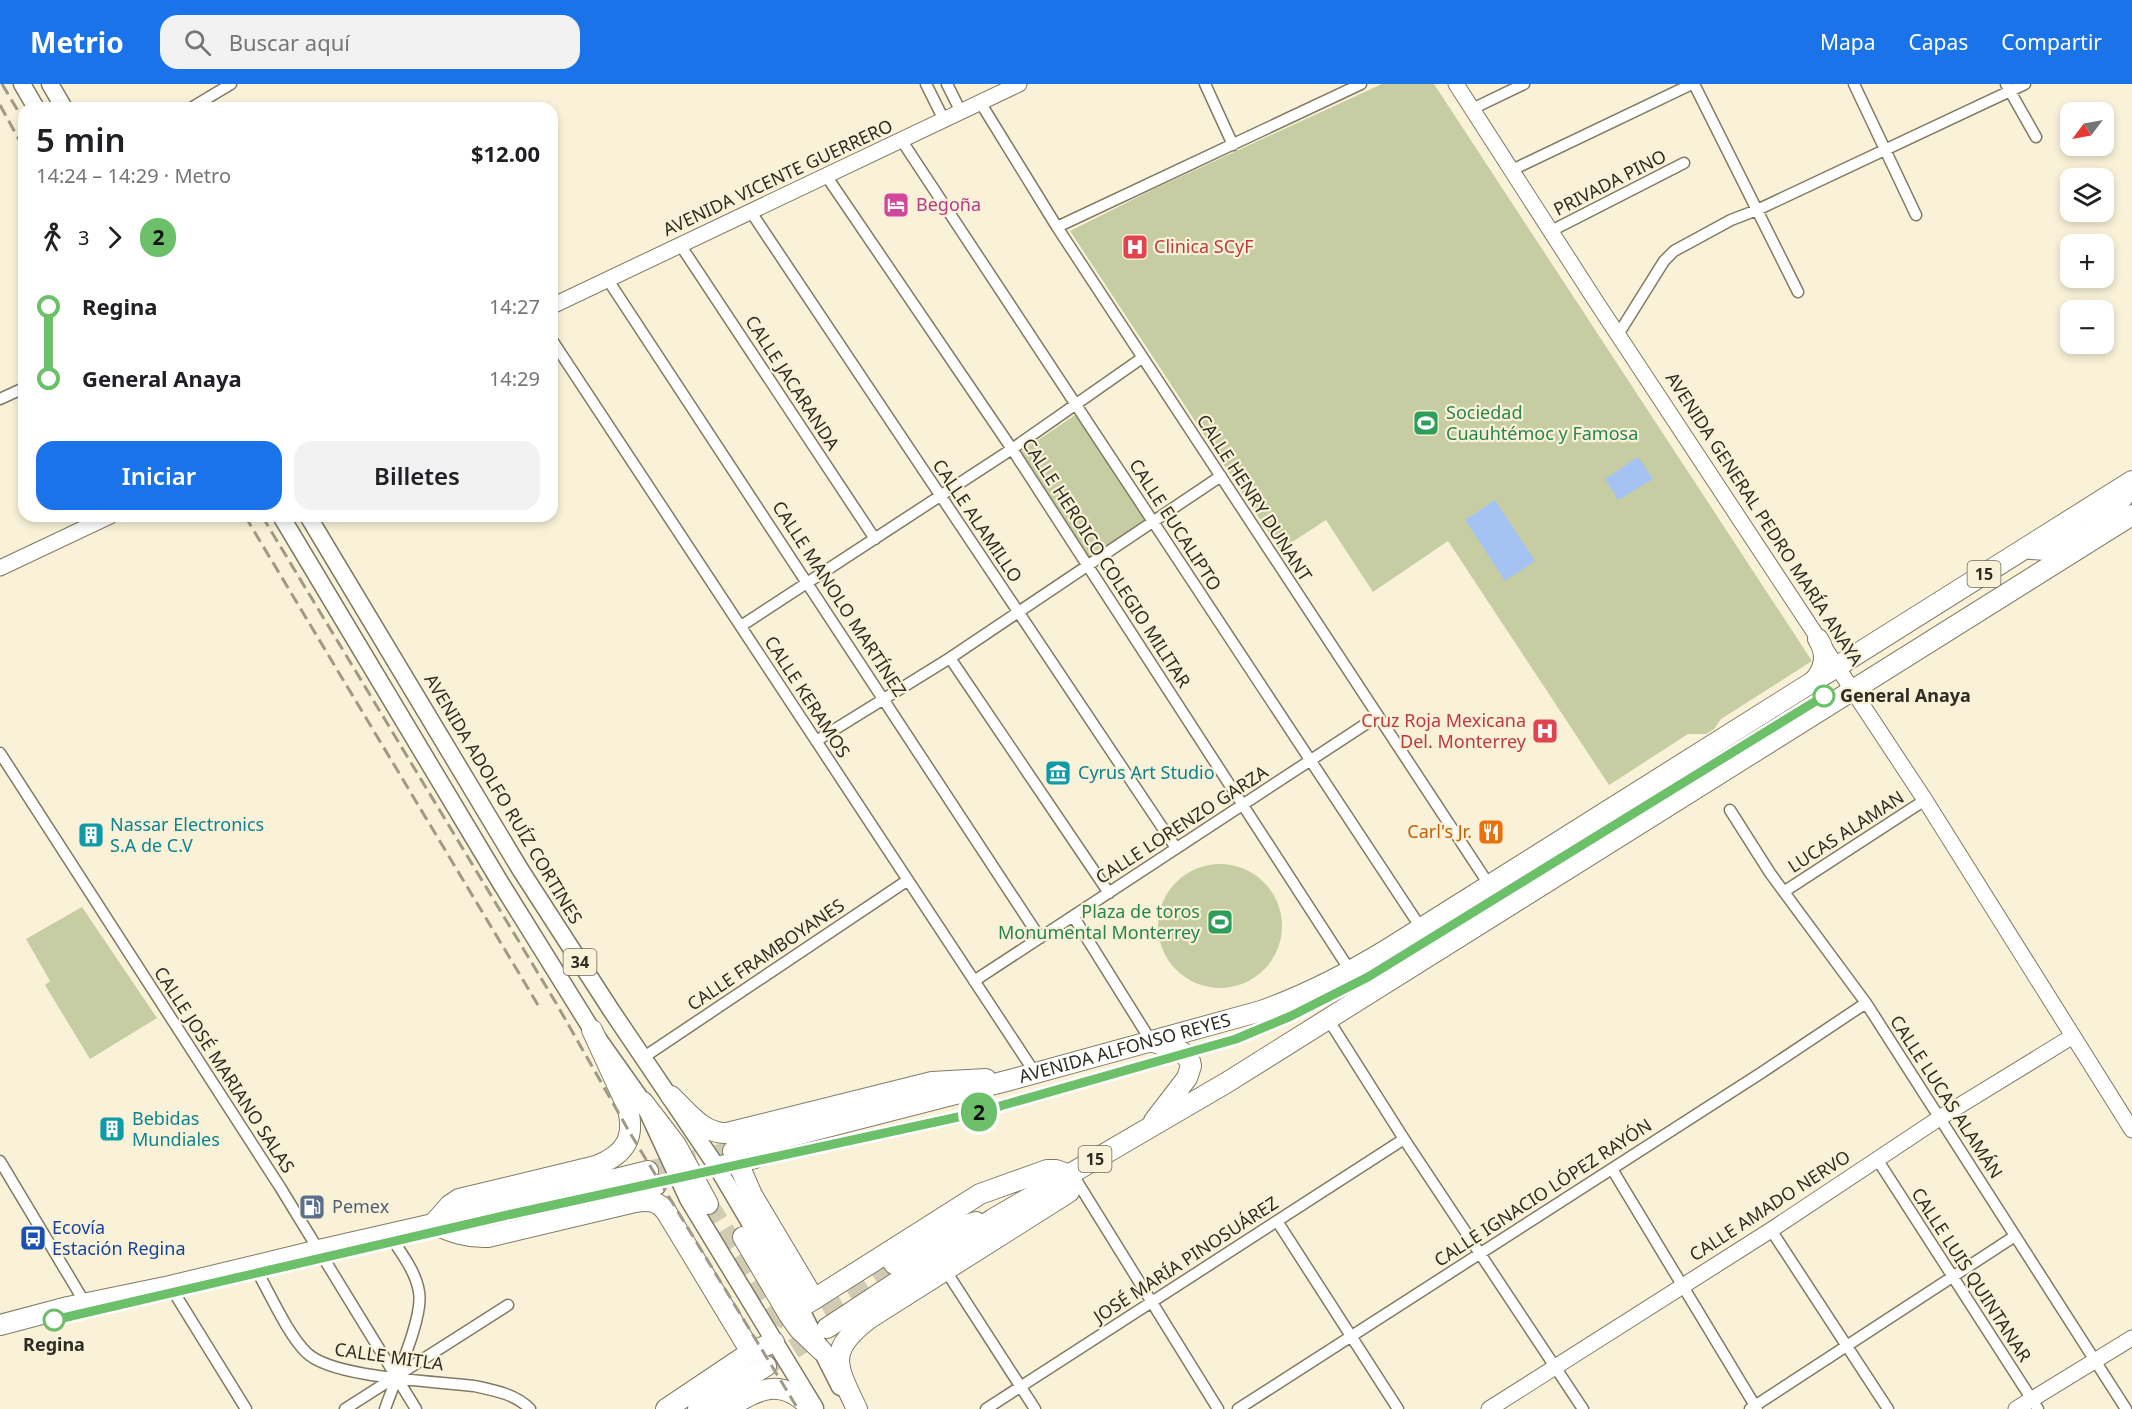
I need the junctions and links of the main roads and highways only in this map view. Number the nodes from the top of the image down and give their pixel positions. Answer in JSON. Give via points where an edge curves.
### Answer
{"nodes":[{"id":1,"x":22,"y":84,"type":"edge"},
{"id":2,"x":50,"y":84,"type":"edge"},
{"id":3,"x":32,"y":102,"type":"edge"},
{"id":4,"x":60,"y":102,"type":"edge"},
{"id":5,"x":2132,"y":481,"type":"edge"},
{"id":6,"x":2132,"y":515,"type":"edge"},
{"id":7,"x":285,"y":522,"type":"edge"},
{"id":8,"x":312,"y":522,"type":"edge"},
{"id":9,"x":2094,"y":536,"type":"junction"},
{"id":10,"x":2024,"y":549,"type":"junction"},
{"id":11,"x":1818,"y":639,"type":"road end"},
{"id":12,"x":1808,"y":687,"type":"junction"},
{"id":13,"x":592,"y":1030,"type":"junction"},
{"id":14,"x":1151,"y":1041,"type":"junction"},
{"id":15,"x":1010,"y":1080,"type":"junction"},
{"id":16,"x":670,"y":1096,"type":"junction"},
{"id":17,"x":643,"y":1102,"type":"junction"},
{"id":18,"x":1147,"y":1131,"type":"junction"},
{"id":19,"x":735,"y":1157,"type":"junction"},
{"id":20,"x":717,"y":1167,"type":"junction"},
{"id":21,"x":1071,"y":1174,"type":"junction"},
{"id":22,"x":652,"y":1178,"type":"tunnel mouth"},
{"id":23,"x":708,"y":1204,"type":"tunnel mouth"},
{"id":24,"x":993,"y":1219,"type":"junction"},
{"id":25,"x":433,"y":1224,"type":"junction"},
{"id":26,"x":743,"y":1237,"type":"dead end"},
{"id":27,"x":894,"y":1264,"type":"tunnel mouth"},
{"id":28,"x":807,"y":1304,"type":"junction"},
{"id":29,"x":0,"y":1325,"type":"edge"},
{"id":30,"x":827,"y":1328,"type":"tunnel mouth"},
{"id":31,"x":774,"y":1342,"type":"junction"},
{"id":32,"x":822,"y":1351,"type":"junction"},
{"id":33,"x":751,"y":1352,"type":"junction"},
{"id":34,"x":766,"y":1366,"type":"tunnel mouth"},
{"id":35,"x":666,"y":1409,"type":"edge"},
{"id":36,"x":698,"y":1409,"type":"edge"},
{"id":37,"x":726,"y":1409,"type":"edge"},
{"id":38,"x":814,"y":1409,"type":"edge"},
{"id":39,"x":851,"y":1409,"type":"edge"},
{"id":40,"x":857,"y":1409,"type":"edge"}],
"edges":[{"from":1,"to":3,"type":"main road"},
{"from":2,"to":4,"type":"main road"},
{"from":5,"to":9,"type":"highway","via":[[2122,500],[2098,521]]},
{"from":5,"to":10,"type":"highway","name":"AVENIDA ALFONSO REYES","number":"15"},
{"from":6,"to":9,"type":"highway","number":"15"},
{"from":7,"to":13,"type":"main road","number":"34"},
{"from":8,"to":16,"type":"main road","name":"AVENIDA ADOLFO RUÍZ CORTINES","number":"34","via":[[520,869]]},
{"from":9,"to":10,"type":"highway","via":[[2045,550]]},
{"from":9,"to":18,"type":"highway","number":"15","via":[[1854,691]]},
{"from":10,"to":12,"type":"highway","name":"AVENIDA ALFONSO REYES","number":"15"},
{"from":11,"to":12,"type":"highway","via":[[1824,664]]},
{"from":12,"to":14,"type":"highway","name":"AVENIDA ALFONSO REYES","number":"15","via":[[1351,972],[1261,1011]]},
{"from":13,"to":17,"type":"main road","number":"34"},
{"from":13,"to":25,"type":"highway","via":[[627,1106],[630,1135],[621,1151],[596,1166],[459,1199]]},
{"from":14,"to":15,"type":"highway","name":"AVENIDA ALFONSO REYES","number":"15"},
{"from":14,"to":18,"type":"highway","via":[[1182,1052],[1191,1066],[1187,1078]]},
{"from":15,"to":16,"type":"highway","via":[[932,1082],[719,1133],[706,1128]]},
{"from":15,"to":19,"type":"highway","via":[[976,1100],[938,1113]]},
{"from":16,"to":20,"type":"main road","name":"AVENIDA ADOLFO RUÍZ CORTINES","number":"34"},
{"from":17,"to":23,"type":"highway","via":[[676,1145]]},
{"from":17,"to":31,"type":"main road","number":"34","via":[[688,1199]]},
{"from":18,"to":21,"type":"highway","number":"15"},
{"from":19,"to":20,"type":"highway"},
{"from":19,"to":28,"type":"highway"},
{"from":20,"to":28,"type":"main road","name":"AVENIDA ADOLFO RUÍZ CORTINES","number":"34"},
{"from":21,"to":24,"type":"highway","number":"15"},
{"from":21,"to":28,"type":"highway","via":[[1047,1170],[980,1194]]},
{"from":21,"to":40,"type":"highway","via":[[1069,1192],[852,1332],[843,1344],[839,1365]]},
{"from":22,"to":25,"type":"highway","via":[[589,1198],[565,1193]]},
{"from":24,"to":27,"type":"highway","via":[[953,1229]]},
{"from":24,"to":30,"type":"highway","number":"15"},
{"from":25,"to":29,"type":"highway"},
{"from":25,"to":33,"type":"highway","via":[[471,1238],[488,1237],[634,1202],[657,1202]]},
{"from":26,"to":32,"type":"highway","via":[[789,1315]]},
{"from":28,"to":32,"type":"main road","name":"AVENIDA ADOLFO RUÍZ CORTINES","number":"34"},
{"from":31,"to":33,"type":"highway"},
{"from":31,"to":38,"type":"main road","number":"34"},
{"from":32,"to":39,"type":"main road","name":"AVENIDA ADOLFO RUÍZ CORTINES","number":"34"},
{"from":33,"to":35,"type":"highway"},
{"from":34,"to":36,"type":"highway"},
{"from":37,"to":38,"type":"highway","via":[[753,1392],[768,1389],[793,1394]]}]}
